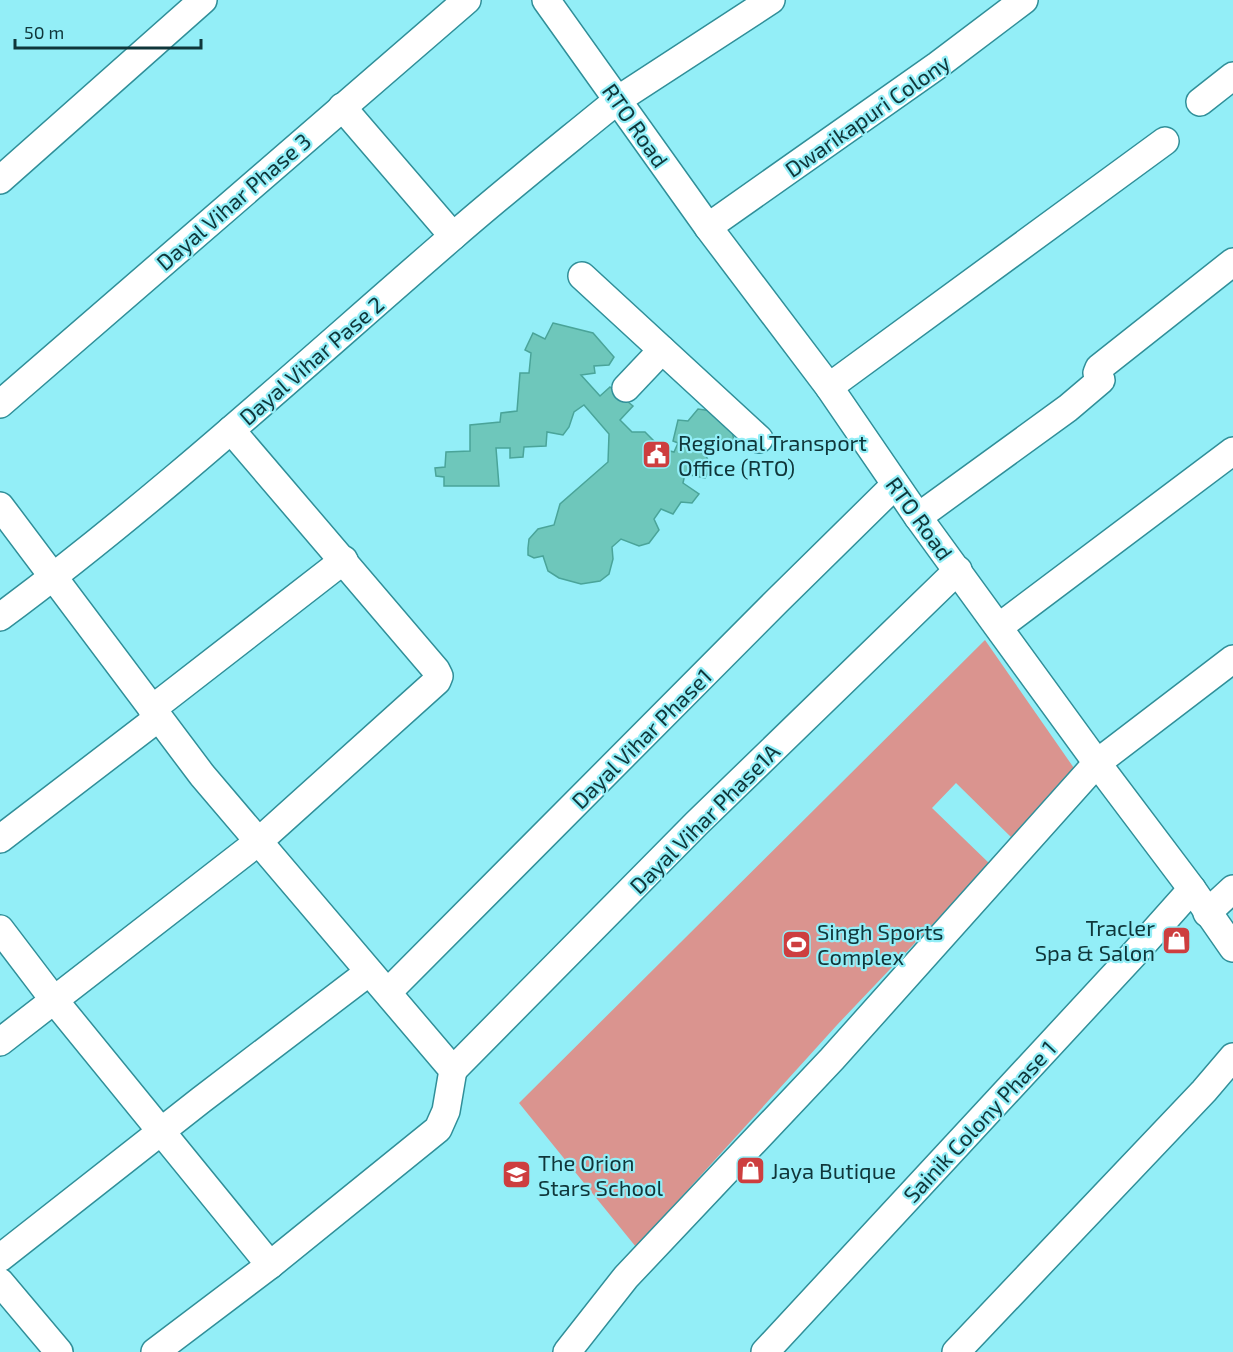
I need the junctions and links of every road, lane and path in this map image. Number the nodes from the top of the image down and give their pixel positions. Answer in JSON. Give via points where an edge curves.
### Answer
{"nodes":[{"id":1,"x":203,"y":0,"type":"edge"},
{"id":2,"x":467,"y":0,"type":"edge"},
{"id":3,"x":546,"y":0,"type":"edge"},
{"id":4,"x":770,"y":0,"type":"edge"},
{"id":5,"x":1024,"y":0,"type":"edge"},
{"id":6,"x":1233,"y":76,"type":"edge"},
{"id":7,"x":619,"y":99,"type":"junction"},
{"id":8,"x":1200,"y":102,"type":"dead end"},
{"id":9,"x":342,"y":107,"type":"junction"},
{"id":10,"x":1165,"y":141,"type":"dead end"},
{"id":11,"x":0,"y":180,"type":"edge"},
{"id":12,"x":708,"y":227,"type":"junction"},
{"id":13,"x":453,"y":236,"type":"junction"},
{"id":14,"x":1233,"y":262,"type":"edge"},
{"id":15,"x":582,"y":276,"type":"dead end"},
{"id":16,"x":662,"y":350,"type":"junction"},
{"id":17,"x":829,"y":387,"type":"junction"},
{"id":18,"x":627,"y":388,"type":"dead end"},
{"id":19,"x":0,"y":404,"type":"edge"},
{"id":20,"x":231,"y":430,"type":"junction"},
{"id":21,"x":759,"y":439,"type":"dead end"},
{"id":22,"x":1233,"y":451,"type":"edge"},
{"id":23,"x":896,"y":485,"type":"junction"},
{"id":24,"x":0,"y":506,"type":"edge"},
{"id":25,"x":918,"y":517,"type":"junction"},
{"id":26,"x":344,"y":560,"type":"junction"},
{"id":27,"x":958,"y":570,"type":"junction"},
{"id":28,"x":54,"y":577,"type":"junction"},
{"id":29,"x":0,"y":617,"type":"edge"},
{"id":30,"x":999,"y":627,"type":"junction"},
{"id":31,"x":1233,"y":659,"type":"edge"},
{"id":32,"x":155,"y":713,"type":"junction"},
{"id":33,"x":1097,"y":763,"type":"junction"},
{"id":34,"x":0,"y":839,"type":"edge"},
{"id":35,"x":258,"y":842,"type":"junction"},
{"id":36,"x":1192,"y":889,"type":"junction"},
{"id":37,"x":1233,"y":889,"type":"edge"},
{"id":38,"x":1207,"y":913,"type":"junction"},
{"id":39,"x":0,"y":929,"type":"edge"},
{"id":40,"x":1233,"y":948,"type":"edge"},
{"id":41,"x":369,"y":972,"type":"junction"},
{"id":42,"x":388,"y":992,"type":"junction"},
{"id":43,"x":54,"y":1000,"type":"junction"},
{"id":44,"x":0,"y":1042,"type":"edge"},
{"id":45,"x":1233,"y":1057,"type":"edge"},
{"id":46,"x":453,"y":1070,"type":"junction"},
{"id":47,"x":161,"y":1132,"type":"junction"},
{"id":48,"x":0,"y":1258,"type":"edge"},
{"id":49,"x":270,"y":1264,"type":"junction"},
{"id":50,"x":0,"y":1282,"type":"edge"},
{"id":51,"x":59,"y":1352,"type":"edge"},
{"id":52,"x":154,"y":1352,"type":"edge"},
{"id":53,"x":567,"y":1352,"type":"edge"},
{"id":54,"x":765,"y":1352,"type":"edge"},
{"id":55,"x":956,"y":1352,"type":"edge"}],
"edges":[{"from":1,"to":11,"type":"street"},
{"from":2,"to":9,"type":"street","name":"Dayal Vihar Phase 3"},
{"from":3,"to":7,"type":"street","name":"RTO Road"},
{"from":4,"to":7,"type":"street","name":"Dayal Vihar Pase 2"},
{"from":5,"to":12,"type":"street","name":"Dwarikapuri Colony"},
{"from":6,"to":8,"type":"street"},
{"from":7,"to":12,"type":"street","name":"RTO Road"},
{"from":7,"to":13,"type":"street","name":"Dayal Vihar Pase 2"},
{"from":9,"to":13,"type":"street"},
{"from":9,"to":19,"type":"street","name":"Dayal Vihar Phase 3"},
{"from":10,"to":17,"type":"street"},
{"from":12,"to":17,"type":"street","name":"RTO Road"},
{"from":13,"to":20,"type":"street","name":"Dayal Vihar Pase 2"},
{"from":14,"to":25,"type":"street","via":[[1099,368],[1101,380],[1068,408]]},
{"from":15,"to":16,"type":"street"},
{"from":16,"to":18,"type":"street"},
{"from":16,"to":21,"type":"street"},
{"from":17,"to":23,"type":"street","name":"RTO Road"},
{"from":20,"to":26,"type":"street"},
{"from":20,"to":28,"type":"street","name":"Dayal Vihar Pase 2"},
{"from":22,"to":30,"type":"street"},
{"from":23,"to":25,"type":"street","name":"RTO Road"},
{"from":23,"to":42,"type":"street","name":"Dayal Vihar Phase1"},
{"from":24,"to":28,"type":"street"},
{"from":25,"to":27,"type":"street","name":"RTO Road"},
{"from":26,"to":32,"type":"street"},
{"from":26,"to":35,"type":"street","via":[[439,676]]},
{"from":27,"to":30,"type":"street","name":"RTO Road"},
{"from":27,"to":46,"type":"street","name":"Dayal Vihar Phase1A","via":[[696,824]]},
{"from":28,"to":29,"type":"street","name":"Dayal Vihar Pase 2"},
{"from":28,"to":32,"type":"street"},
{"from":30,"to":33,"type":"street","name":"RTO Road"},
{"from":31,"to":33,"type":"street"},
{"from":32,"to":34,"type":"street"},
{"from":32,"to":35,"type":"street"},
{"from":33,"to":36,"type":"street","name":"RTO Road"},
{"from":33,"to":53,"type":"street","via":[[832,1059],[626,1277]]},
{"from":35,"to":41,"type":"street"},
{"from":35,"to":43,"type":"street"},
{"from":36,"to":38,"type":"street","name":"RTO Road"},
{"from":36,"to":54,"type":"street","name":"Sainik Colony Phase 1"},
{"from":37,"to":38,"type":"street"},
{"from":38,"to":40,"type":"street","name":"RTO Road"},
{"from":39,"to":43,"type":"street"},
{"from":41,"to":42,"type":"street"},
{"from":41,"to":47,"type":"street"},
{"from":42,"to":46,"type":"street"},
{"from":43,"to":44,"type":"street"},
{"from":43,"to":47,"type":"street"},
{"from":45,"to":55,"type":"street"},
{"from":46,"to":49,"type":"street","via":[[446,1111],[438,1128]]},
{"from":47,"to":48,"type":"street"},
{"from":47,"to":49,"type":"street"},
{"from":49,"to":52,"type":"street"},
{"from":50,"to":51,"type":"street"}]}
